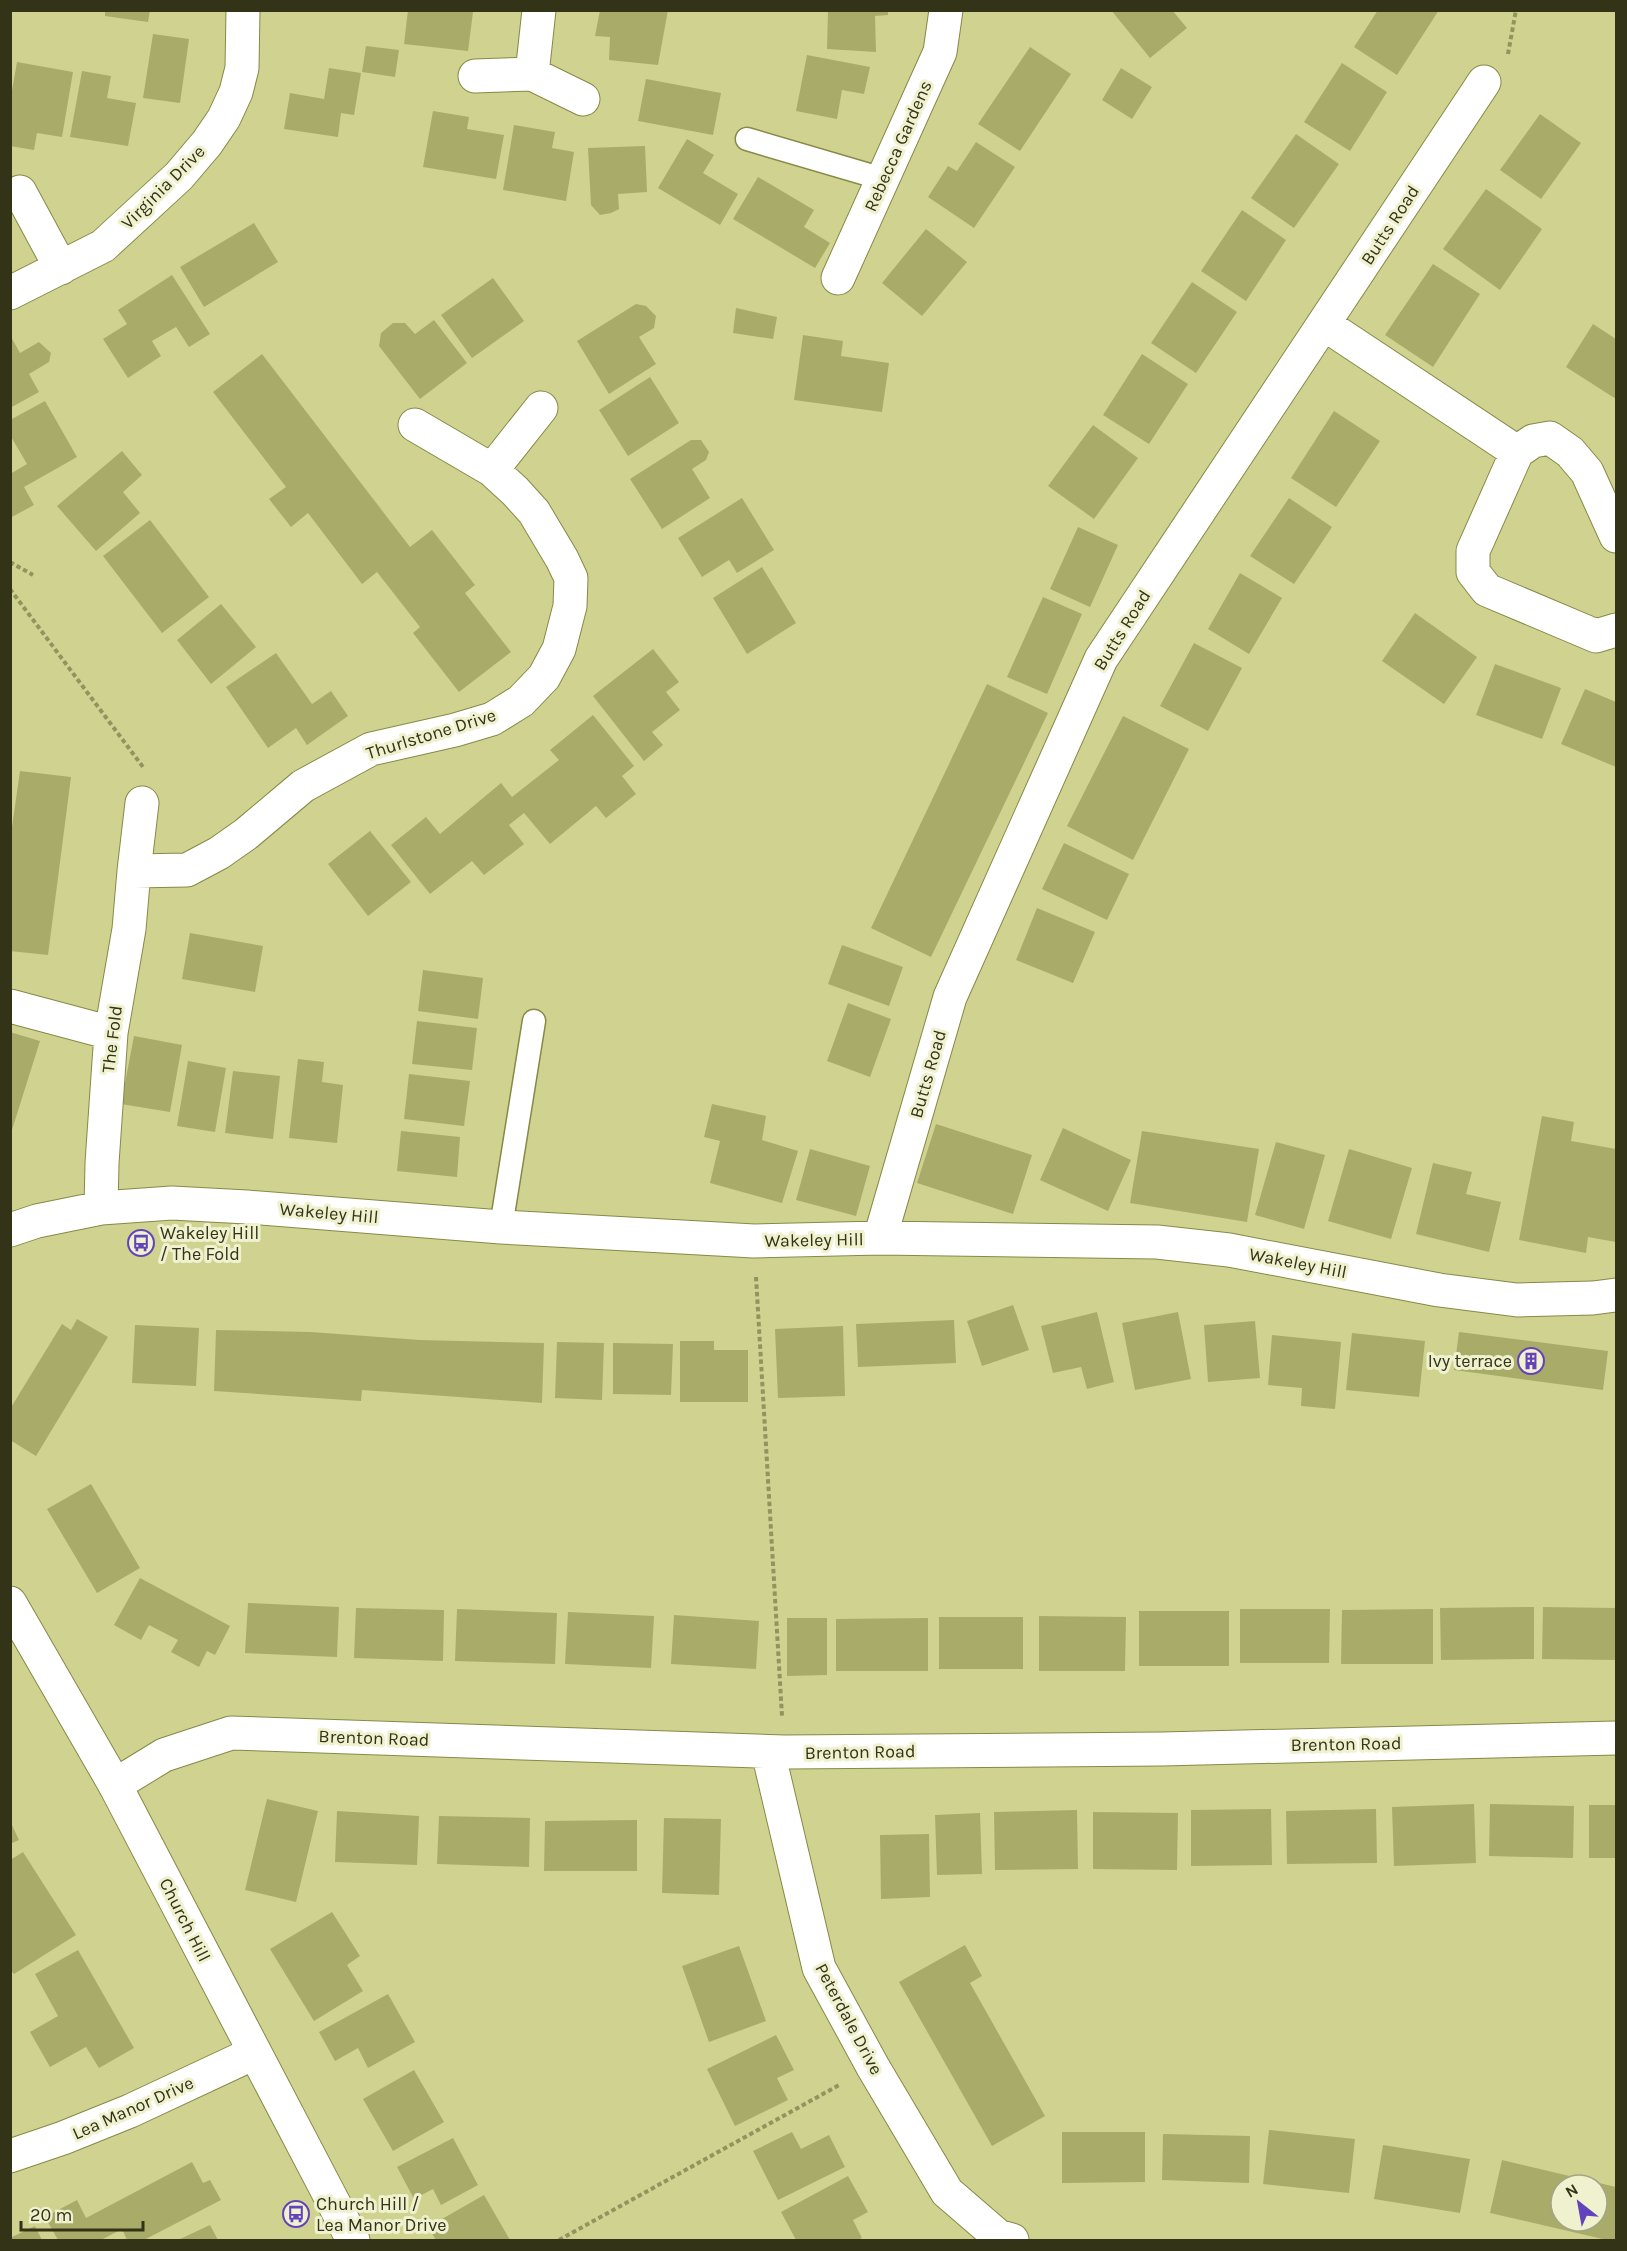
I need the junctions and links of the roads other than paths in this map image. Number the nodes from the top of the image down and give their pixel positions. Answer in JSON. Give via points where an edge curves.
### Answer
{"nodes":[{"id":1,"x":243,"y":10,"type":"edge"},
{"id":2,"x":538,"y":10,"type":"edge"},
{"id":3,"x":946,"y":10,"type":"edge"},
{"id":4,"x":532,"y":74,"type":"junction"},
{"id":5,"x":475,"y":76,"type":"dead end"},
{"id":6,"x":1484,"y":82,"type":"dead end"},
{"id":7,"x":583,"y":99,"type":"dead end"},
{"id":8,"x":747,"y":139,"type":"dead end"},
{"id":9,"x":883,"y":179,"type":"junction"},
{"id":10,"x":20,"y":192,"type":"dead end"},
{"id":11,"x":61,"y":268,"type":"junction"},
{"id":12,"x":838,"y":278,"type":"dead end"},
{"id":13,"x":10,"y":293,"type":"edge"},
{"id":14,"x":1324,"y":324,"type":"junction"},
{"id":15,"x":541,"y":408,"type":"dead end"},
{"id":16,"x":415,"y":425,"type":"dead end"},
{"id":17,"x":1517,"y":452,"type":"junction"},
{"id":18,"x":492,"y":470,"type":"junction"},
{"id":19,"x":1617,"y":536,"type":"edge"},
{"id":20,"x":1617,"y":630,"type":"edge"},
{"id":21,"x":142,"y":803,"type":"road end"},
{"id":22,"x":134,"y":871,"type":"junction"},
{"id":23,"x":10,"y":1006,"type":"edge"},
{"id":24,"x":534,"y":1021,"type":"dead end"},
{"id":25,"x":111,"y":1033,"type":"junction"},
{"id":26,"x":100,"y":1208,"type":"junction"},
{"id":27,"x":501,"y":1227,"type":"junction"},
{"id":28,"x":10,"y":1230,"type":"edge"},
{"id":29,"x":880,"y":1238,"type":"junction"},
{"id":30,"x":1617,"y":1295,"type":"edge"},
{"id":31,"x":10,"y":1603,"type":"edge"},
{"id":32,"x":1617,"y":1738,"type":"edge"},
{"id":33,"x":776,"y":1752,"type":"junction"},
{"id":34,"x":115,"y":1785,"type":"junction"},
{"id":35,"x":254,"y":2053,"type":"junction"},
{"id":36,"x":10,"y":2156,"type":"edge"},
{"id":37,"x":353,"y":2241,"type":"edge"},
{"id":38,"x":1012,"y":2241,"type":"edge"}],
"edges":[{"from":1,"to":11,"type":"street","name":"Virginia Drive","via":[[242,68],[236,92],[207,144],[179,176],[103,246]]},
{"from":2,"to":4,"type":"street"},
{"from":3,"to":9,"type":"street","name":"Rebecca Gardens","via":[[940,52]]},
{"from":4,"to":5,"type":"street"},
{"from":4,"to":7,"type":"street"},
{"from":6,"to":14,"type":"street","name":"Butts Road"},
{"from":8,"to":9,"type":"lane"},
{"from":9,"to":12,"type":"street","name":"Rebecca Gardens"},
{"from":10,"to":11,"type":"street"},
{"from":11,"to":13,"type":"street","name":"Virginia Drive"},
{"from":14,"to":17,"type":"street"},
{"from":14,"to":29,"type":"street","name":"Butts Road","via":[[1101,659],[950,997]]},
{"from":15,"to":18,"type":"street"},
{"from":16,"to":18,"type":"street","name":"Thurlstone Drive"},
{"from":17,"to":19,"type":"street","via":[[1533,441],[1550,438],[1570,452],[1587,472]]},
{"from":17,"to":20,"type":"street","via":[[1473,551],[1473,572],[1487,590],[1596,636]]},
{"from":18,"to":22,"type":"street","name":"Thurlstone Drive","via":[[534,512],[571,578],[570,606],[559,649],[544,677],[521,701],[492,719],[371,748],[303,786],[246,834],[187,870]]},
{"from":21,"to":22,"type":"street"},
{"from":22,"to":25,"type":"street","name":"The Fold","via":[[129,929]]},
{"from":23,"to":25,"type":"street"},
{"from":24,"to":27,"type":"lane"},
{"from":25,"to":26,"type":"street","name":"The Fold"},
{"from":26,"to":27,"type":"street","name":"Wakeley Hill","via":[[172,1203]]},
{"from":26,"to":28,"type":"street","name":"Wakeley Hill"},
{"from":27,"to":29,"type":"street","name":"Wakeley Hill","via":[[754,1241]]},
{"from":29,"to":30,"type":"street","name":"Wakeley Hill","via":[[1157,1242],[1229,1250],[1440,1290],[1517,1300]]},
{"from":31,"to":34,"type":"street","name":"Church Hill"},
{"from":32,"to":33,"type":"street","name":"Brenton Road","via":[[1162,1749]]},
{"from":33,"to":34,"type":"street","name":"Brenton Road","via":[[231,1733],[164,1755]]},
{"from":33,"to":38,"type":"street","name":"Peterdale Drive","via":[[819,1968],[947,2192],[998,2236]]},
{"from":34,"to":35,"type":"street","name":"Church Hill"},
{"from":35,"to":36,"type":"street","name":"Lea Manor Drive","via":[[130,2111]]},
{"from":35,"to":37,"type":"street","name":"Church Hill"}]}
